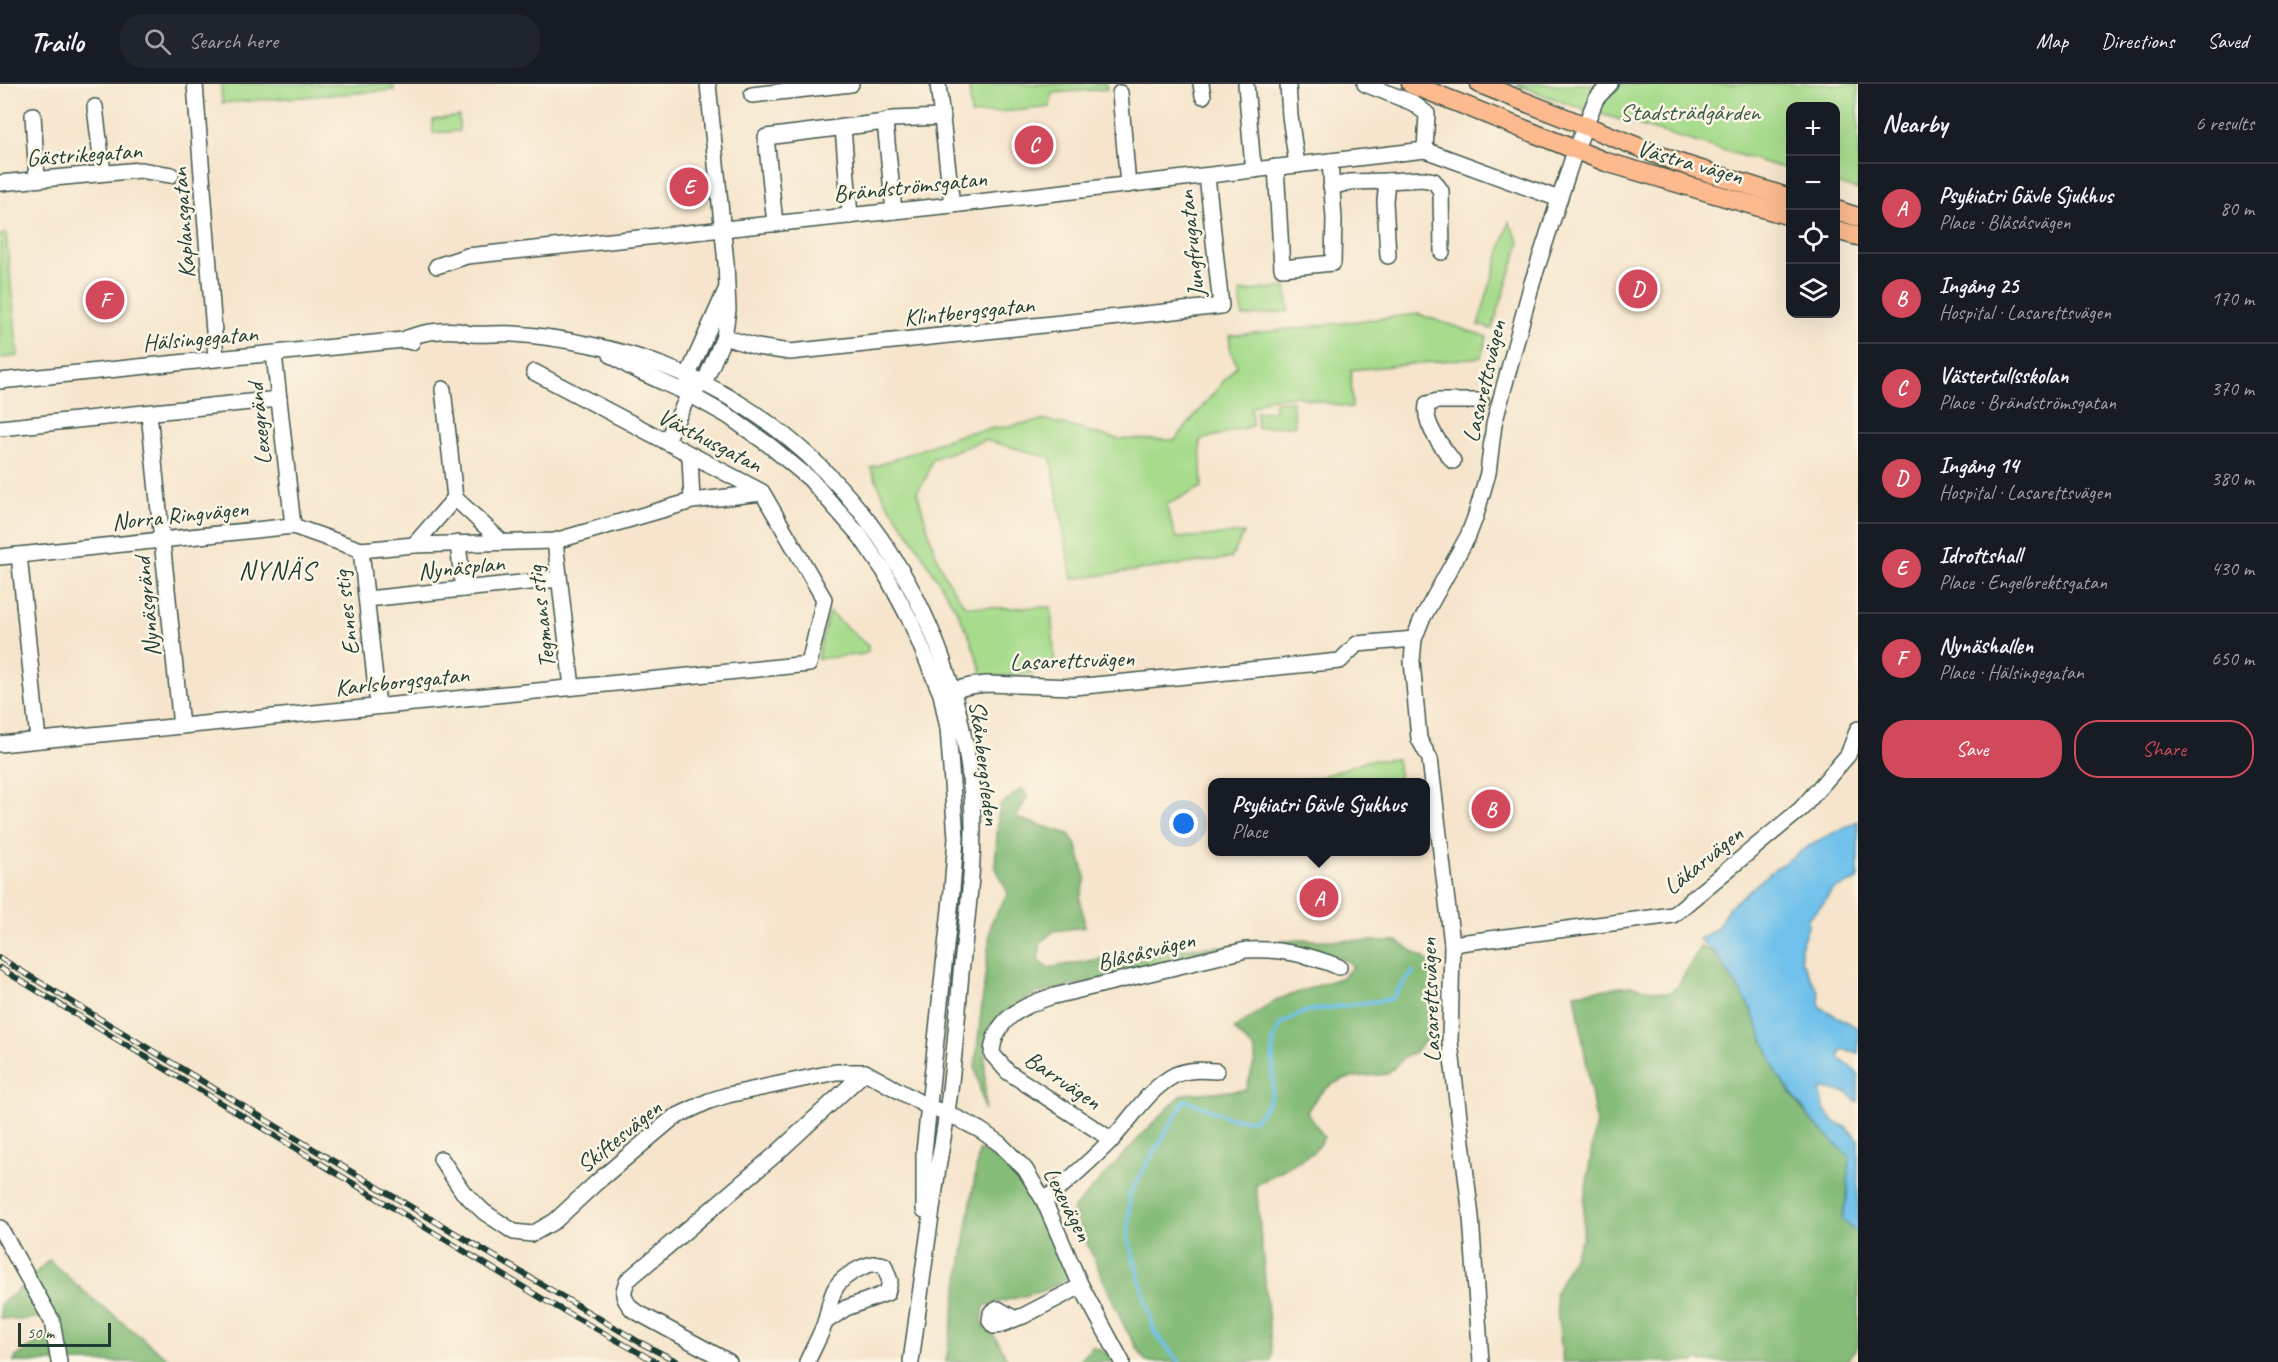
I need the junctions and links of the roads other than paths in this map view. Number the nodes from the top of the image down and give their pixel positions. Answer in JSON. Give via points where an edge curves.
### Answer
{"nodes":[{"id":1,"x":195,"y":84,"type":"edge"},
{"id":2,"x":708,"y":84,"type":"edge"},
{"id":3,"x":851,"y":84,"type":"edge"},
{"id":4,"x":938,"y":84,"type":"edge"},
{"id":5,"x":1246,"y":84,"type":"edge"},
{"id":6,"x":1288,"y":84,"type":"edge"},
{"id":7,"x":1365,"y":84,"type":"edge"},
{"id":8,"x":1411,"y":84,"type":"edge"},
{"id":9,"x":1480,"y":84,"type":"edge"},
{"id":10,"x":1610,"y":84,"type":"edge"},
{"id":11,"x":1120,"y":93,"type":"dead end"},
{"id":12,"x":752,"y":95,"type":"dead end"},
{"id":13,"x":95,"y":107,"type":"dead end"},
{"id":14,"x":33,"y":115,"type":"dead end"},
{"id":15,"x":943,"y":117,"type":"junction"},
{"id":16,"x":885,"y":122,"type":"junction"},
{"id":17,"x":1585,"y":126,"type":"junction"},
{"id":18,"x":843,"y":127,"type":"junction"},
{"id":19,"x":1425,"y":150,"type":"junction"},
{"id":20,"x":1575,"y":151,"type":"junction"},
{"id":21,"x":1443,"y":156,"type":"junction"},
{"id":22,"x":1330,"y":161,"type":"junction"},
{"id":23,"x":1297,"y":165,"type":"junction"},
{"id":24,"x":1276,"y":167,"type":"junction"},
{"id":25,"x":1255,"y":170,"type":"junction"},
{"id":26,"x":103,"y":173,"type":"junction"},
{"id":27,"x":171,"y":175,"type":"dead end"},
{"id":28,"x":1207,"y":176,"type":"junction"},
{"id":29,"x":37,"y":179,"type":"junction"},
{"id":30,"x":1387,"y":181,"type":"junction"},
{"id":31,"x":1434,"y":181,"type":"junction"},
{"id":32,"x":0,"y":183,"type":"edge"},
{"id":33,"x":1128,"y":185,"type":"junction"},
{"id":34,"x":1331,"y":187,"type":"junction"},
{"id":35,"x":1786,"y":196,"type":"edge"},
{"id":36,"x":1559,"y":199,"type":"junction"},
{"id":37,"x":952,"y":205,"type":"junction"},
{"id":38,"x":894,"y":211,"type":"junction"},
{"id":39,"x":1840,"y":211,"type":"edge"},
{"id":40,"x":1786,"y":215,"type":"edge"},
{"id":41,"x":850,"y":216,"type":"junction"},
{"id":42,"x":1858,"y":216,"type":"edge"},
{"id":43,"x":775,"y":224,"type":"junction"},
{"id":44,"x":723,"y":229,"type":"junction"},
{"id":45,"x":1840,"y":231,"type":"edge"},
{"id":46,"x":1858,"y":236,"type":"edge"},
{"id":47,"x":1442,"y":252,"type":"dead end"},
{"id":48,"x":1388,"y":256,"type":"dead end"},
{"id":49,"x":437,"y":266,"type":"dead end"},
{"id":50,"x":726,"y":290,"type":"junction"},
{"id":51,"x":1221,"y":306,"type":"joint"},
{"id":52,"x":724,"y":337,"type":"junction"},
{"id":53,"x":601,"y":349,"type":"junction"},
{"id":54,"x":274,"y":354,"type":"junction"},
{"id":55,"x":216,"y":358,"type":"junction"},
{"id":56,"x":534,"y":372,"type":"dead end"},
{"id":57,"x":688,"y":375,"type":"junction"},
{"id":58,"x":0,"y":381,"type":"edge"},
{"id":59,"x":704,"y":383,"type":"junction"},
{"id":60,"x":443,"y":389,"type":"dead end"},
{"id":61,"x":689,"y":394,"type":"junction"},
{"id":62,"x":279,"y":399,"type":"junction"},
{"id":63,"x":1481,"y":401,"type":"dead end"},
{"id":64,"x":149,"y":413,"type":"junction"},
{"id":65,"x":0,"y":428,"type":"edge"},
{"id":66,"x":666,"y":442,"type":"junction"},
{"id":67,"x":690,"y":456,"type":"junction"},
{"id":68,"x":1453,"y":461,"type":"dead end"},
{"id":69,"x":762,"y":492,"type":"junction"},
{"id":70,"x":455,"y":498,"type":"junction"},
{"id":71,"x":692,"y":501,"type":"junction"},
{"id":72,"x":293,"y":526,"type":"junction"},
{"id":73,"x":163,"y":538,"type":"junction"},
{"id":74,"x":555,"y":541,"type":"junction"},
{"id":75,"x":502,"y":542,"type":"junction"},
{"id":76,"x":458,"y":543,"type":"junction"},
{"id":77,"x":414,"y":545,"type":"junction"},
{"id":78,"x":361,"y":550,"type":"junction"},
{"id":79,"x":19,"y":555,"type":"junction"},
{"id":80,"x":0,"y":557,"type":"edge"},
{"id":81,"x":559,"y":579,"type":"junction"},
{"id":82,"x":463,"y":589,"type":"junction"},
{"id":83,"x":367,"y":599,"type":"junction"},
{"id":84,"x":1414,"y":639,"type":"junction"},
{"id":85,"x":808,"y":664,"type":"joint"},
{"id":86,"x":572,"y":687,"type":"junction"},
{"id":87,"x":947,"y":692,"type":"junction"},
{"id":88,"x":378,"y":706,"type":"junction"},
{"id":89,"x":181,"y":726,"type":"junction"},
{"id":90,"x":1858,"y":729,"type":"edge"},
{"id":91,"x":38,"y":740,"type":"junction"},
{"id":92,"x":0,"y":744,"type":"edge"},
{"id":93,"x":1452,"y":944,"type":"junction"},
{"id":94,"x":1339,"y":967,"type":"dead end"},
{"id":95,"x":992,"y":1054,"type":"joint"},
{"id":96,"x":1216,"y":1071,"type":"dead end"},
{"id":97,"x":865,"y":1072,"type":"junction"},
{"id":98,"x":930,"y":1108,"type":"junction"},
{"id":99,"x":947,"y":1113,"type":"junction"},
{"id":100,"x":1112,"y":1140,"type":"junction"},
{"id":101,"x":441,"y":1159,"type":"dead end"},
{"id":102,"x":1044,"y":1202,"type":"junction"},
{"id":103,"x":0,"y":1228,"type":"edge"},
{"id":104,"x":923,"y":1263,"type":"junction"},
{"id":105,"x":1081,"y":1286,"type":"junction"},
{"id":106,"x":1013,"y":1318,"type":"dead end"},
{"id":107,"x":825,"y":1322,"type":"junction"},
{"id":108,"x":59,"y":1362,"type":"edge"},
{"id":109,"x":729,"y":1362,"type":"edge"},
{"id":110,"x":807,"y":1362,"type":"edge"},
{"id":111,"x":911,"y":1362,"type":"edge"},
{"id":112,"x":1122,"y":1362,"type":"edge"},
{"id":113,"x":1481,"y":1362,"type":"edge"}],
"edges":[{"from":1,"to":55,"type":"street","name":"Kaplansgatan"},
{"from":2,"to":44,"type":"street"},
{"from":3,"to":12,"type":"street"},
{"from":4,"to":15,"type":"street"},
{"from":5,"to":25,"type":"street"},
{"from":6,"to":23,"type":"street"},
{"from":7,"to":19,"type":"street","via":[[1413,103],[1427,114]]},
{"from":8,"to":20,"type":"main road","name":"Västra vägen"},
{"from":9,"to":17,"type":"main road","name":"Västra vägen"},
{"from":10,"to":17,"type":"street","name":"Lasarettsvägen","via":[[1596,99]]},
{"from":11,"to":33,"type":"street"},
{"from":13,"to":26,"type":"street"},
{"from":14,"to":29,"type":"street"},
{"from":15,"to":16,"type":"street"},
{"from":15,"to":37,"type":"street"},
{"from":16,"to":18,"type":"street"},
{"from":16,"to":38,"type":"street"},
{"from":17,"to":20,"type":"street","name":"Lasarettsvägen"},
{"from":17,"to":35,"type":"main road","name":"Västra vägen","via":[[1676,162]]},
{"from":18,"to":41,"type":"street"},
{"from":18,"to":43,"type":"street","via":[[766,137]]},
{"from":19,"to":21,"type":"street","name":"Brändströmsgatan"},
{"from":19,"to":22,"type":"street","name":"Brändströmsgatan"},
{"from":20,"to":36,"type":"street","name":"Lasarettsvägen"},
{"from":20,"to":40,"type":"main road","name":"Västra vägen"},
{"from":21,"to":31,"type":"street"},
{"from":21,"to":36,"type":"street","name":"Brändströmsgatan"},
{"from":22,"to":23,"type":"street","name":"Brändströmsgatan"},
{"from":22,"to":34,"type":"street"},
{"from":23,"to":24,"type":"street","name":"Brändströmsgatan"},
{"from":24,"to":25,"type":"street","name":"Brändströmsgatan"},
{"from":24,"to":34,"type":"street","via":[[1282,267],[1334,263]]},
{"from":25,"to":28,"type":"street","name":"Brändströmsgatan"},
{"from":26,"to":27,"type":"street","name":"Gästrikegatan","via":[[140,170]]},
{"from":26,"to":29,"type":"street","name":"Gästrikegatan"},
{"from":28,"to":33,"type":"street","name":"Brändströmsgatan"},
{"from":28,"to":51,"type":"street","name":"Jungfrugatan"},
{"from":29,"to":32,"type":"street","name":"Gästrikegatan"},
{"from":30,"to":31,"type":"street"},
{"from":30,"to":34,"type":"street"},
{"from":30,"to":48,"type":"street"},
{"from":31,"to":47,"type":"street","via":[[1441,191]]},
{"from":33,"to":37,"type":"street","name":"Brändströmsgatan"},
{"from":36,"to":84,"type":"street","name":"Lasarettsvägen","via":[[1511,356],[1475,518]]},
{"from":37,"to":38,"type":"street","name":"Brändströmsgatan"},
{"from":38,"to":41,"type":"street","name":"Brändströmsgatan"},
{"from":39,"to":42,"type":"main road"},
{"from":41,"to":43,"type":"street","name":"Brändströmsgatan"},
{"from":43,"to":44,"type":"street","name":"Brändströmsgatan"},
{"from":44,"to":49,"type":"street","name":"Brändströmsgatan","via":[[467,256]]},
{"from":44,"to":50,"type":"street"},
{"from":45,"to":46,"type":"main road"},
{"from":50,"to":52,"type":"street","via":[[728,324]]},
{"from":50,"to":57,"type":"street"},
{"from":51,"to":52,"type":"street","name":"Klintbergsgatan","via":[[790,352]]},
{"from":52,"to":59,"type":"street"},
{"from":53,"to":54,"type":"street","name":"Hälsingegatan","via":[[535,336],[470,334],[455,340],[403,340]]},
{"from":53,"to":57,"type":"street","name":"Hälsingegatan","via":[[645,359]]},
{"from":53,"to":61,"type":"street","name":"Hälsingegatan"},
{"from":54,"to":55,"type":"street","name":"Hälsingegatan"},
{"from":54,"to":62,"type":"street","name":"Lexegränd"},
{"from":55,"to":58,"type":"street","name":"Hälsingegatan"},
{"from":56,"to":66,"type":"street","name":"Växthusgatan"},
{"from":57,"to":59,"type":"street","name":"Skånbergsleden"},
{"from":57,"to":61,"type":"street"},
{"from":59,"to":61,"type":"street"},
{"from":59,"to":87,"type":"street","name":"Skånbergsleden","via":[[753,412],[803,450],[873,527],[927,616]]},
{"from":60,"to":70,"type":"street"},
{"from":61,"to":66,"type":"street"},
{"from":61,"to":87,"type":"street","name":"Skånbergsleden","via":[[769,445],[834,504],[884,571]]},
{"from":62,"to":64,"type":"street"},
{"from":62,"to":72,"type":"street","name":"Lexegränd"},
{"from":63,"to":68,"type":"street","via":[[1427,404],[1425,413],[1436,438]]},
{"from":64,"to":65,"type":"street"},
{"from":64,"to":73,"type":"street","name":"Nynäsgränd"},
{"from":66,"to":67,"type":"street","name":"Växthusgatan"},
{"from":67,"to":69,"type":"street","name":"Växthusgatan"},
{"from":67,"to":71,"type":"street"},
{"from":69,"to":71,"type":"street"},
{"from":69,"to":85,"type":"street","name":"Växthusgatan","via":[[824,599]]},
{"from":70,"to":75,"type":"street","name":"Nynäsplan"},
{"from":70,"to":77,"type":"street","name":"Nynäsplan"},
{"from":71,"to":74,"type":"street"},
{"from":72,"to":73,"type":"street","name":"Norra Ringvägen"},
{"from":72,"to":78,"type":"street","name":"Norra Ringvägen"},
{"from":73,"to":79,"type":"street","name":"Norra Ringvägen"},
{"from":73,"to":89,"type":"street","name":"Nynäsgränd"},
{"from":74,"to":75,"type":"street","name":"Nynäsplan"},
{"from":74,"to":81,"type":"street","name":"Tegmans stig"},
{"from":75,"to":76,"type":"street","name":"Nynäsplan"},
{"from":76,"to":77,"type":"street","name":"Nynäsplan"},
{"from":76,"to":82,"type":"street"},
{"from":77,"to":78,"type":"street","name":"Nynäsplan"},
{"from":78,"to":83,"type":"street","name":"Ennes stig"},
{"from":79,"to":80,"type":"street","name":"Norra Ringvägen"},
{"from":79,"to":91,"type":"street"},
{"from":81,"to":82,"type":"street","name":"Nynäsplan"},
{"from":81,"to":86,"type":"street","name":"Tegmans stig"},
{"from":82,"to":83,"type":"street","name":"Nynäsplan"},
{"from":83,"to":88,"type":"street","name":"Ennes stig"},
{"from":84,"to":87,"type":"street","name":"Lasarettsvägen","via":[[1357,644],[1340,661],[1074,687],[986,684]]},
{"from":84,"to":93,"type":"street","name":"Lasarettsvägen","via":[[1412,661],[1419,739],[1430,759]]},
{"from":85,"to":86,"type":"street","name":"Karlsborgsgatan"},
{"from":86,"to":88,"type":"street","name":"Karlsborgsgatan"},
{"from":87,"to":98,"type":"street","name":"Skånbergsleden","via":[[956,838]]},
{"from":87,"to":99,"type":"street","name":"Skånbergsleden","via":[[962,725],[972,799],[972,842]]},
{"from":88,"to":89,"type":"street","name":"Karlsborgsgatan"},
{"from":89,"to":91,"type":"street","name":"Karlsborgsgatan"},
{"from":90,"to":93,"type":"street","name":"Läkarvägen","via":[[1848,754],[1801,809],[1673,915]]},
{"from":91,"to":92,"type":"street","name":"Karlsborgsgatan"},
{"from":93,"to":113,"type":"street","name":"Lasarettsvägen","via":[[1450,1042],[1470,1208]]},
{"from":94,"to":95,"type":"street","name":"Blåsåsvägen","via":[[1322,959],[1265,949],[1246,950],[1050,997],[1006,1018],[992,1043]]},
{"from":95,"to":100,"type":"street","name":"Barrvägen","via":[[1008,1072]]},
{"from":96,"to":100,"type":"street","via":[[1176,1074],[1143,1101]]},
{"from":97,"to":98,"type":"street","name":"Skiftesvägen"},
{"from":97,"to":101,"type":"street","name":"Skiftesvägen","via":[[836,1072],[728,1095],[673,1118],[555,1221],[532,1234],[514,1232],[484,1212],[463,1192]]},
{"from":97,"to":109,"type":"street","via":[[623,1288],[624,1300],[633,1310]]},
{"from":98,"to":99,"type":"street","name":"Lexevägen"},
{"from":98,"to":104,"type":"street","name":"Skånbergsleden","via":[[924,1152]]},
{"from":99,"to":102,"type":"street","name":"Lexevägen","via":[[1000,1144],[1025,1169]]},
{"from":99,"to":104,"type":"street","name":"Skånbergsleden"},
{"from":100,"to":102,"type":"street"},
{"from":102,"to":105,"type":"street","name":"Lexevägen"},
{"from":103,"to":108,"type":"street","via":[[52,1321]]},
{"from":104,"to":111,"type":"street","name":"Skånbergsleden"},
{"from":105,"to":106,"type":"street"},
{"from":105,"to":112,"type":"street","name":"Lexevägen"},
{"from":107,"to":107,"type":"street","via":[[837,1285],[860,1268],[879,1262],[884,1265],[890,1281],[887,1293],[846,1308]]},
{"from":107,"to":110,"type":"street"}]}
